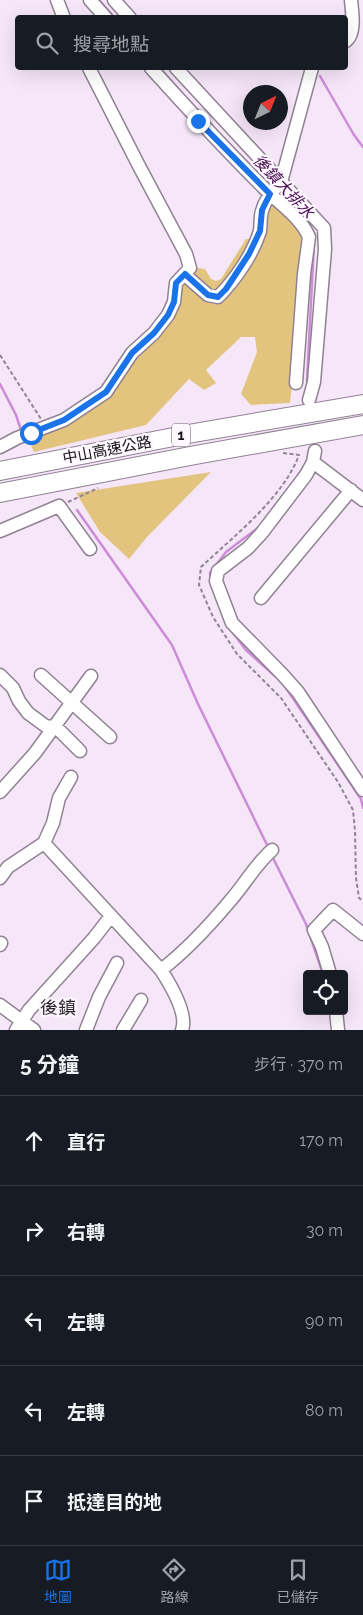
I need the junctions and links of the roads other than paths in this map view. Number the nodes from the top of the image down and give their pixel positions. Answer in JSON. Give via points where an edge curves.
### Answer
{"nodes":[{"id":1,"x":57,"y":0,"type":"edge"},
{"id":2,"x":90,"y":0,"type":"edge"},
{"id":3,"x":114,"y":0,"type":"edge"},
{"id":4,"x":351,"y":0,"type":"edge"},
{"id":5,"x":63,"y":15,"type":"edge"},
{"id":6,"x":103,"y":15,"type":"edge"},
{"id":7,"x":127,"y":15,"type":"edge"},
{"id":8,"x":348,"y":39,"type":"edge"},
{"id":9,"x":90,"y":70,"type":"edge"},
{"id":10,"x":153,"y":70,"type":"edge"},
{"id":11,"x":178,"y":70,"type":"edge"},
{"id":12,"x":311,"y":70,"type":"edge"},
{"id":13,"x":275,"y":189,"type":"junction"},
{"id":14,"x":185,"y":274,"type":"junction"},
{"id":15,"x":296,"y":383,"type":"dead end"},
{"id":16,"x":309,"y":400,"type":"dead end"},
{"id":17,"x":363,"y":404,"type":"edge"},
{"id":18,"x":363,"y":425,"type":"edge"},
{"id":19,"x":0,"y":447,"type":"edge"},
{"id":20,"x":0,"y":471,"type":"edge"},
{"id":21,"x":351,"y":490,"type":"junction"},
{"id":22,"x":0,"y":493,"type":"edge"},
{"id":23,"x":363,"y":500,"type":"edge"},
{"id":24,"x":0,"y":531,"type":"edge"},
{"id":25,"x":90,"y":549,"type":"dead end"},
{"id":26,"x":261,"y":598,"type":"dead end"},
{"id":27,"x":0,"y":675,"type":"edge"},
{"id":28,"x":41,"y":675,"type":"dead end"},
{"id":29,"x":91,"y":676,"type":"dead end"},
{"id":30,"x":72,"y":703,"type":"junction"},
{"id":31,"x":54,"y":726,"type":"junction"},
{"id":32,"x":110,"y":737,"type":"dead end"},
{"id":33,"x":80,"y":751,"type":"dead end"},
{"id":34,"x":71,"y":777,"type":"dead end"},
{"id":35,"x":363,"y":790,"type":"edge"},
{"id":36,"x":0,"y":792,"type":"edge"},
{"id":37,"x":44,"y":843,"type":"junction"},
{"id":38,"x":269,"y":852,"type":"dead end"},
{"id":39,"x":4,"y":862,"type":"edge"},
{"id":40,"x":0,"y":878,"type":"edge"},
{"id":41,"x":111,"y":916,"type":"junction"},
{"id":42,"x":363,"y":934,"type":"edge"},
{"id":43,"x":117,"y":963,"type":"dead end"},
{"id":44,"x":162,"y":970,"type":"junction"},
{"id":45,"x":329,"y":970,"type":"edge"},
{"id":46,"x":141,"y":1000,"type":"dead end"},
{"id":47,"x":0,"y":1005,"type":"edge"},
{"id":48,"x":336,"y":1015,"type":"edge"},
{"id":49,"x":19,"y":1025,"type":"edge"},
{"id":50,"x":34,"y":1030,"type":"edge"},
{"id":51,"x":86,"y":1030,"type":"edge"},
{"id":52,"x":122,"y":1030,"type":"edge"},
{"id":53,"x":182,"y":1030,"type":"edge"},
{"id":54,"x":338,"y":1030,"type":"edge"}],
"edges":[{"from":1,"to":5,"type":"street"},
{"from":2,"to":6,"type":"street"},
{"from":3,"to":7,"type":"street"},
{"from":4,"to":8,"type":"street"},
{"from":9,"to":14,"type":"street","via":[[186,254],[190,268]]},
{"from":10,"to":13,"type":"street","via":[[198,121]]},
{"from":11,"to":13,"type":"street"},
{"from":12,"to":13,"type":"street"},
{"from":13,"to":14,"type":"street","via":[[262,210],[260,231],[249,254],[218,297],[208,295]]},
{"from":13,"to":15,"type":"street","via":[[309,237]]},
{"from":13,"to":16,"type":"street","via":[[324,228],[314,382]]},
{"from":14,"to":19,"type":"street","via":[[176,283],[174,302],[168,315],[132,353],[106,392],[64,420]]},
{"from":17,"to":20,"type":"highway","name":"中山高速公路","number":"1"},
{"from":18,"to":22,"type":"highway","name":"中山高速公路","number":"1"},
{"from":21,"to":23,"type":"street"},
{"from":21,"to":26,"type":"street"},
{"from":21,"to":35,"type":"street","via":[[314,456],[306,475],[261,534],[218,571],[216,580],[232,623],[298,692]]},
{"from":24,"to":25,"type":"street","via":[[59,506]]},
{"from":27,"to":31,"type":"street","via":[[13,688],[28,713],[47,727]]},
{"from":28,"to":30,"type":"street"},
{"from":29,"to":30,"type":"street"},
{"from":30,"to":31,"type":"street"},
{"from":30,"to":32,"type":"street"},
{"from":31,"to":33,"type":"street"},
{"from":31,"to":36,"type":"street"},
{"from":34,"to":37,"type":"street","via":[[59,798],[54,824]]},
{"from":37,"to":39,"type":"street"},
{"from":37,"to":41,"type":"street"},
{"from":38,"to":44,"type":"street","via":[[231,900]]},
{"from":39,"to":40,"type":"street"},
{"from":41,"to":44,"type":"street"},
{"from":41,"to":49,"type":"street"},
{"from":42,"to":45,"type":"street","via":[[334,910],[314,930]]},
{"from":43,"to":51,"type":"street"},
{"from":44,"to":53,"type":"street","via":[[182,1012]]},
{"from":46,"to":52,"type":"street"},
{"from":47,"to":49,"type":"street"},
{"from":48,"to":54,"type":"street"},
{"from":49,"to":50,"type":"street"}]}
